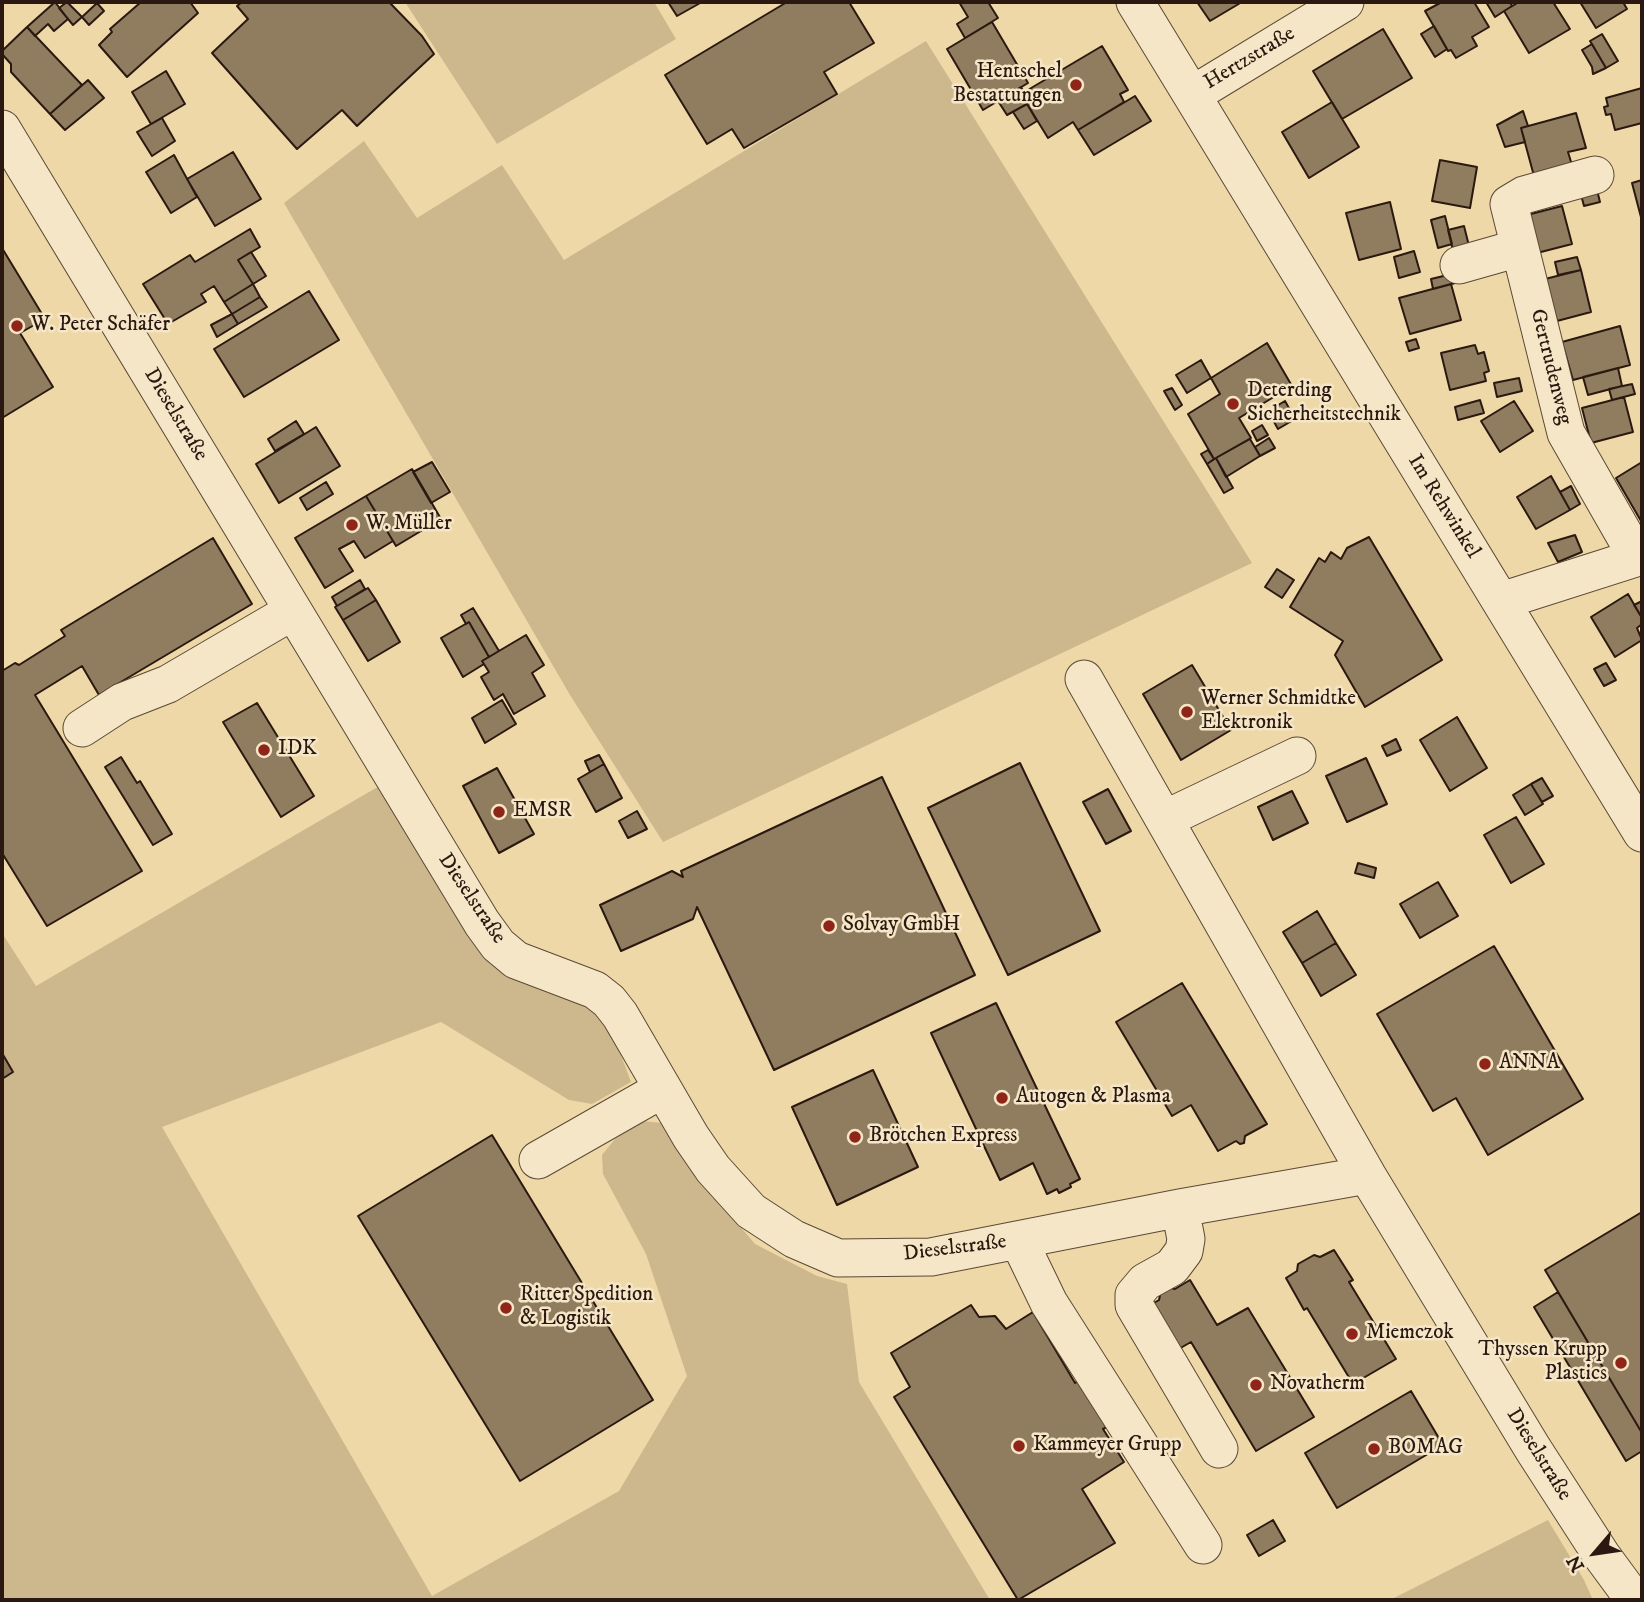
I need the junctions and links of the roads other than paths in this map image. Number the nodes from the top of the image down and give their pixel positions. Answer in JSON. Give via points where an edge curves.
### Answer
{"nodes":[{"id":1,"x":1135,"y":2,"type":"edge"},
{"id":2,"x":1345,"y":2,"type":"edge"},
{"id":3,"x":1192,"y":94,"type":"junction"},
{"id":4,"x":2,"y":129,"type":"edge"},
{"id":5,"x":1595,"y":175,"type":"dead end"},
{"id":6,"x":1519,"y":248,"type":"junction"},
{"id":7,"x":1459,"y":265,"type":"dead end"},
{"id":8,"x":1639,"y":557,"type":"edge"},
{"id":9,"x":1501,"y":601,"type":"junction"},
{"id":10,"x":293,"y":611,"type":"junction"},
{"id":11,"x":1084,"y":680,"type":"dead end"},
{"id":12,"x":82,"y":729,"type":"dead end"},
{"id":13,"x":1297,"y":756,"type":"dead end"},
{"id":14,"x":1165,"y":819,"type":"junction"},
{"id":15,"x":1642,"y":833,"type":"edge"},
{"id":16,"x":662,"y":1090,"type":"junction"},
{"id":17,"x":538,"y":1160,"type":"dead end"},
{"id":18,"x":1367,"y":1175,"type":"junction"},
{"id":19,"x":1180,"y":1208,"type":"junction"},
{"id":20,"x":1020,"y":1241,"type":"junction"},
{"id":21,"x":1219,"y":1449,"type":"dead end"},
{"id":22,"x":1203,"y":1545,"type":"dead end"},
{"id":23,"x":1602,"y":1556,"type":"junction"},
{"id":24,"x":1608,"y":1600,"type":"edge"},
{"id":25,"x":1631,"y":1600,"type":"edge"}],
"edges":[{"from":1,"to":3,"type":"street","name":"Im Rehwinkel"},
{"from":2,"to":3,"type":"street","name":"Hertzstraße"},
{"from":3,"to":9,"type":"street","name":"Im Rehwinkel"},
{"from":4,"to":10,"type":"street","name":"Dieselstraße"},
{"from":5,"to":6,"type":"street","name":"Gertrudenweg","via":[[1524,195],[1509,204]]},
{"from":6,"to":7,"type":"street"},
{"from":6,"to":8,"type":"street","name":"Gertrudenweg","via":[[1566,433]]},
{"from":8,"to":9,"type":"street","name":"Gertrudenweg"},
{"from":9,"to":15,"type":"street","name":"Im Rehwinkel"},
{"from":10,"to":12,"type":"street","via":[[167,684],[122,702]]},
{"from":10,"to":16,"type":"street","name":"Dieselstraße","via":[[498,945],[516,960],[595,990],[609,1001]]},
{"from":11,"to":14,"type":"street","name":"Dieselstraße"},
{"from":13,"to":14,"type":"street"},
{"from":14,"to":18,"type":"street","name":"Dieselstraße"},
{"from":16,"to":17,"type":"street"},
{"from":16,"to":20,"type":"street","name":"Dieselstraße","via":[[713,1169],[751,1211],[793,1239],[838,1258],[931,1257]]},
{"from":18,"to":19,"type":"street","name":"Dieselstraße"},
{"from":18,"to":23,"type":"street","name":"Dieselstraße"},
{"from":19,"to":20,"type":"street","name":"Dieselstraße"},
{"from":19,"to":21,"type":"street","via":[[1184,1251],[1172,1267],[1145,1282],[1134,1295],[1134,1305]]},
{"from":20,"to":22,"type":"street","via":[[1049,1303]]},
{"from":23,"to":24,"type":"street","name":"Dieselstraße"},
{"from":23,"to":25,"type":"street","name":"Dieselstraße"}]}
